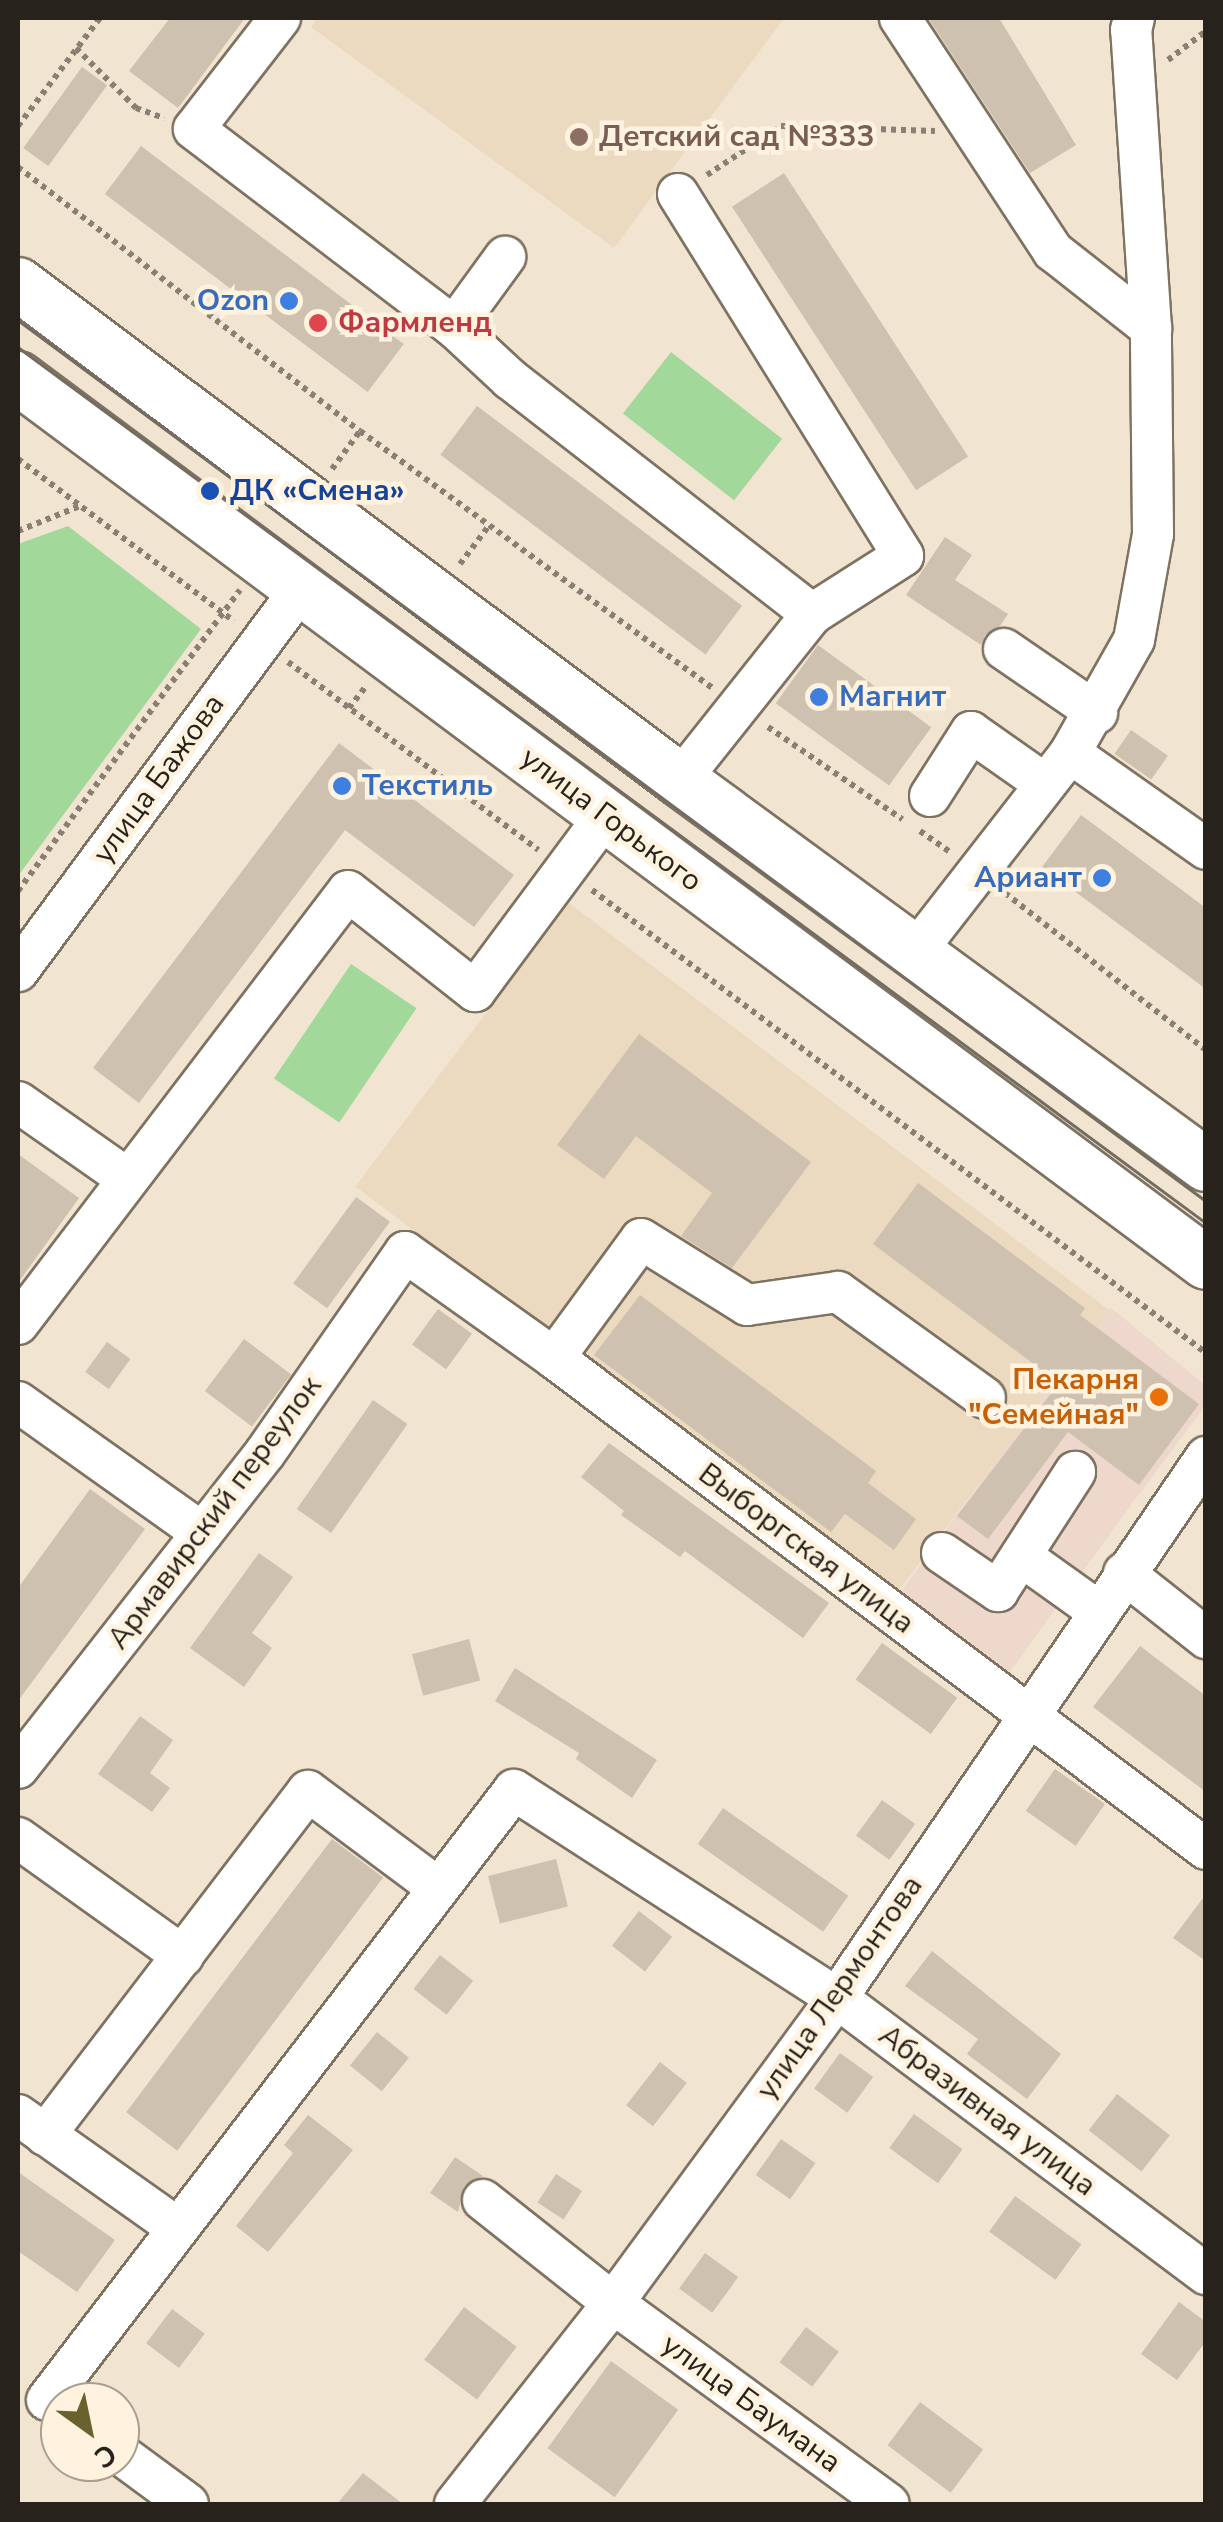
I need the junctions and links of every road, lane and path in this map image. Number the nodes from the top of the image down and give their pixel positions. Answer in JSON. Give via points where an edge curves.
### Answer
{"nodes":[{"id":1,"x":100,"y":18,"type":"edge"},
{"id":2,"x":280,"y":18,"type":"edge"},
{"id":3,"x":900,"y":18,"type":"edge"},
{"id":4,"x":1134,"y":18,"type":"edge"},
{"id":5,"x":76,"y":48,"type":"junction"},
{"id":6,"x":18,"y":126,"type":"edge"},
{"id":7,"x":194,"y":129,"type":"junction"},
{"id":8,"x":976,"y":132,"type":"junction"},
{"id":9,"x":18,"y":167,"type":"edge"},
{"id":10,"x":678,"y":194,"type":"joint"},
{"id":11,"x":504,"y":257,"type":"dead end"},
{"id":12,"x":18,"y":284,"type":"edge"},
{"id":13,"x":454,"y":327,"type":"junction"},
{"id":14,"x":1151,"y":328,"type":"junction"},
{"id":15,"x":18,"y":378,"type":"edge"},
{"id":16,"x":18,"y":459,"type":"edge"},
{"id":17,"x":80,"y":506,"type":"junction"},
{"id":18,"x":346,"y":528,"type":"junction"},
{"id":19,"x":18,"y":531,"type":"edge"},
{"id":20,"x":301,"y":588,"type":"junction"},
{"id":21,"x":223,"y":613,"type":"junction"},
{"id":22,"x":812,"y":614,"type":"junction"},
{"id":23,"x":261,"y":642,"type":"junction"},
{"id":24,"x":1004,"y":649,"type":"dead end"},
{"id":25,"x":740,"y":708,"type":"junction"},
{"id":26,"x":1097,"y":713,"type":"junction"},
{"id":27,"x":1058,"y":768,"type":"junction"},
{"id":28,"x":680,"y":780,"type":"junction"},
{"id":29,"x":930,"y":796,"type":"dead end"},
{"id":30,"x":606,"y":816,"type":"junction"},
{"id":31,"x":1206,"y":850,"type":"edge"},
{"id":32,"x":976,"y":870,"type":"junction"},
{"id":33,"x":566,"y":871,"type":"junction"},
{"id":34,"x":18,"y":891,"type":"edge"},
{"id":35,"x":916,"y":951,"type":"junction"},
{"id":36,"x":18,"y":970,"type":"edge"},
{"id":37,"x":1206,"y":1050,"type":"edge"},
{"id":38,"x":18,"y":1102,"type":"edge"},
{"id":39,"x":1206,"y":1166,"type":"edge"},
{"id":40,"x":128,"y":1178,"type":"junction"},
{"id":41,"x":405,"y":1252,"type":"joint"},
{"id":42,"x":1206,"y":1263,"type":"edge"},
{"id":43,"x":18,"y":1324,"type":"edge"},
{"id":44,"x":1206,"y":1353,"type":"edge"},
{"id":45,"x":554,"y":1358,"type":"junction"},
{"id":46,"x":984,"y":1398,"type":"dead end"},
{"id":47,"x":18,"y":1402,"type":"edge"},
{"id":48,"x":1206,"y":1457,"type":"edge"},
{"id":49,"x":1076,"y":1472,"type":"dead end"},
{"id":50,"x":202,"y":1533,"type":"junction"},
{"id":51,"x":942,"y":1554,"type":"dead end"},
{"id":52,"x":1021,"y":1556,"type":"junction"},
{"id":53,"x":1124,"y":1573,"type":"junction"},
{"id":54,"x":1098,"y":1610,"type":"junction"},
{"id":55,"x":1206,"y":1638,"type":"edge"},
{"id":56,"x":1026,"y":1716,"type":"junction"},
{"id":57,"x":18,"y":1768,"type":"edge"},
{"id":58,"x":18,"y":1838,"type":"edge"},
{"id":59,"x":1206,"y":1849,"type":"edge"},
{"id":60,"x":438,"y":1888,"type":"junction"},
{"id":61,"x":183,"y":1956,"type":"junction"},
{"id":62,"x":837,"y":1998,"type":"junction"},
{"id":63,"x":31,"y":2125,"type":"edge"},
{"id":64,"x":482,"y":2200,"type":"dead end"},
{"id":65,"x":176,"y":2227,"type":"junction"},
{"id":66,"x":1206,"y":2274,"type":"edge"},
{"id":67,"x":613,"y":2303,"type":"junction"},
{"id":68,"x":53,"y":2382,"type":"edge"},
{"id":69,"x":140,"y":2469,"type":"edge"},
{"id":70,"x":188,"y":2504,"type":"edge"},
{"id":71,"x":455,"y":2504,"type":"edge"},
{"id":72,"x":889,"y":2504,"type":"edge"}],
"edges":[{"from":1,"to":5,"type":"path"},
{"from":2,"to":7,"type":"street"},
{"from":3,"to":8,"type":"street"},
{"from":4,"to":14,"type":"street"},
{"from":5,"to":6,"type":"path"},
{"from":5,"to":7,"type":"path","via":[[136,108]]},
{"from":7,"to":13,"type":"street"},
{"from":8,"to":10,"type":"path","via":[[781,126]]},
{"from":8,"to":14,"type":"street","via":[[1053,251]]},
{"from":9,"to":25,"type":"path","via":[[360,432]]},
{"from":10,"to":22,"type":"street","via":[[903,556]]},
{"from":11,"to":13,"type":"street"},
{"from":12,"to":18,"type":"main road"},
{"from":13,"to":22,"type":"street","via":[[510,379]]},
{"from":14,"to":26,"type":"street","via":[[1153,534],[1134,640]]},
{"from":15,"to":20,"type":"main road","name":"улица Горького"},
{"from":16,"to":17,"type":"path"},
{"from":17,"to":19,"type":"path"},
{"from":17,"to":21,"type":"path"},
{"from":18,"to":20,"type":"main road"},
{"from":18,"to":28,"type":"main road"},
{"from":20,"to":23,"type":"street","name":"улица Бажова"},
{"from":20,"to":30,"type":"main road","name":"улица Горького"},
{"from":21,"to":23,"type":"path"},
{"from":21,"to":34,"type":"path"},
{"from":22,"to":25,"type":"street"},
{"from":23,"to":33,"type":"path"},
{"from":23,"to":36,"type":"street","name":"улица Бажова"},
{"from":24,"to":26,"type":"street"},
{"from":25,"to":28,"type":"street"},
{"from":25,"to":32,"type":"path"},
{"from":26,"to":27,"type":"street"},
{"from":27,"to":29,"type":"street","via":[[971,732]]},
{"from":27,"to":31,"type":"street"},
{"from":27,"to":32,"type":"street"},
{"from":28,"to":35,"type":"main road"},
{"from":30,"to":33,"type":"street"},
{"from":30,"to":42,"type":"main road","name":"улица Горького"},
{"from":32,"to":35,"type":"street"},
{"from":32,"to":37,"type":"path"},
{"from":33,"to":40,"type":"street","via":[[475,991],[348,891]]},
{"from":33,"to":44,"type":"path"},
{"from":35,"to":39,"type":"main road"},
{"from":38,"to":40,"type":"street"},
{"from":40,"to":43,"type":"street"},
{"from":41,"to":45,"type":"street","name":"Выборгская улица"},
{"from":41,"to":50,"type":"street","name":"Армавирский переулок"},
{"from":45,"to":46,"type":"street","via":[[640,1239],[747,1305],[838,1292]]},
{"from":45,"to":56,"type":"street","name":"Выборгская улица"},
{"from":47,"to":50,"type":"street"},
{"from":48,"to":53,"type":"street","name":"улица Лермонтова"},
{"from":49,"to":52,"type":"street"},
{"from":50,"to":57,"type":"street","name":"Армавирский переулок"},
{"from":51,"to":52,"type":"street","via":[[998,1590]]},
{"from":52,"to":54,"type":"street"},
{"from":53,"to":54,"type":"street","name":"улица Лермонтова"},
{"from":53,"to":55,"type":"street"},
{"from":54,"to":56,"type":"street","name":"улица Лермонтова"},
{"from":56,"to":59,"type":"street","name":"Выборгская улица"},
{"from":56,"to":62,"type":"street","name":"улица Лермонтова"},
{"from":58,"to":61,"type":"street"},
{"from":60,"to":61,"type":"street","via":[[308,1791]]},
{"from":60,"to":62,"type":"street","name":"Абразивная улица","via":[[514,1790]]},
{"from":60,"to":65,"type":"street"},
{"from":61,"to":63,"type":"street"},
{"from":62,"to":66,"type":"street","name":"Абразивная улица"},
{"from":62,"to":67,"type":"street","name":"улица Лермонтова"},
{"from":63,"to":65,"type":"street"},
{"from":64,"to":67,"type":"street","name":"улица Баумана"},
{"from":65,"to":68,"type":"street"},
{"from":67,"to":71,"type":"street","name":"улица Лермонтова"},
{"from":67,"to":72,"type":"street","name":"улица Баумана"},
{"from":69,"to":70,"type":"street"}]}
